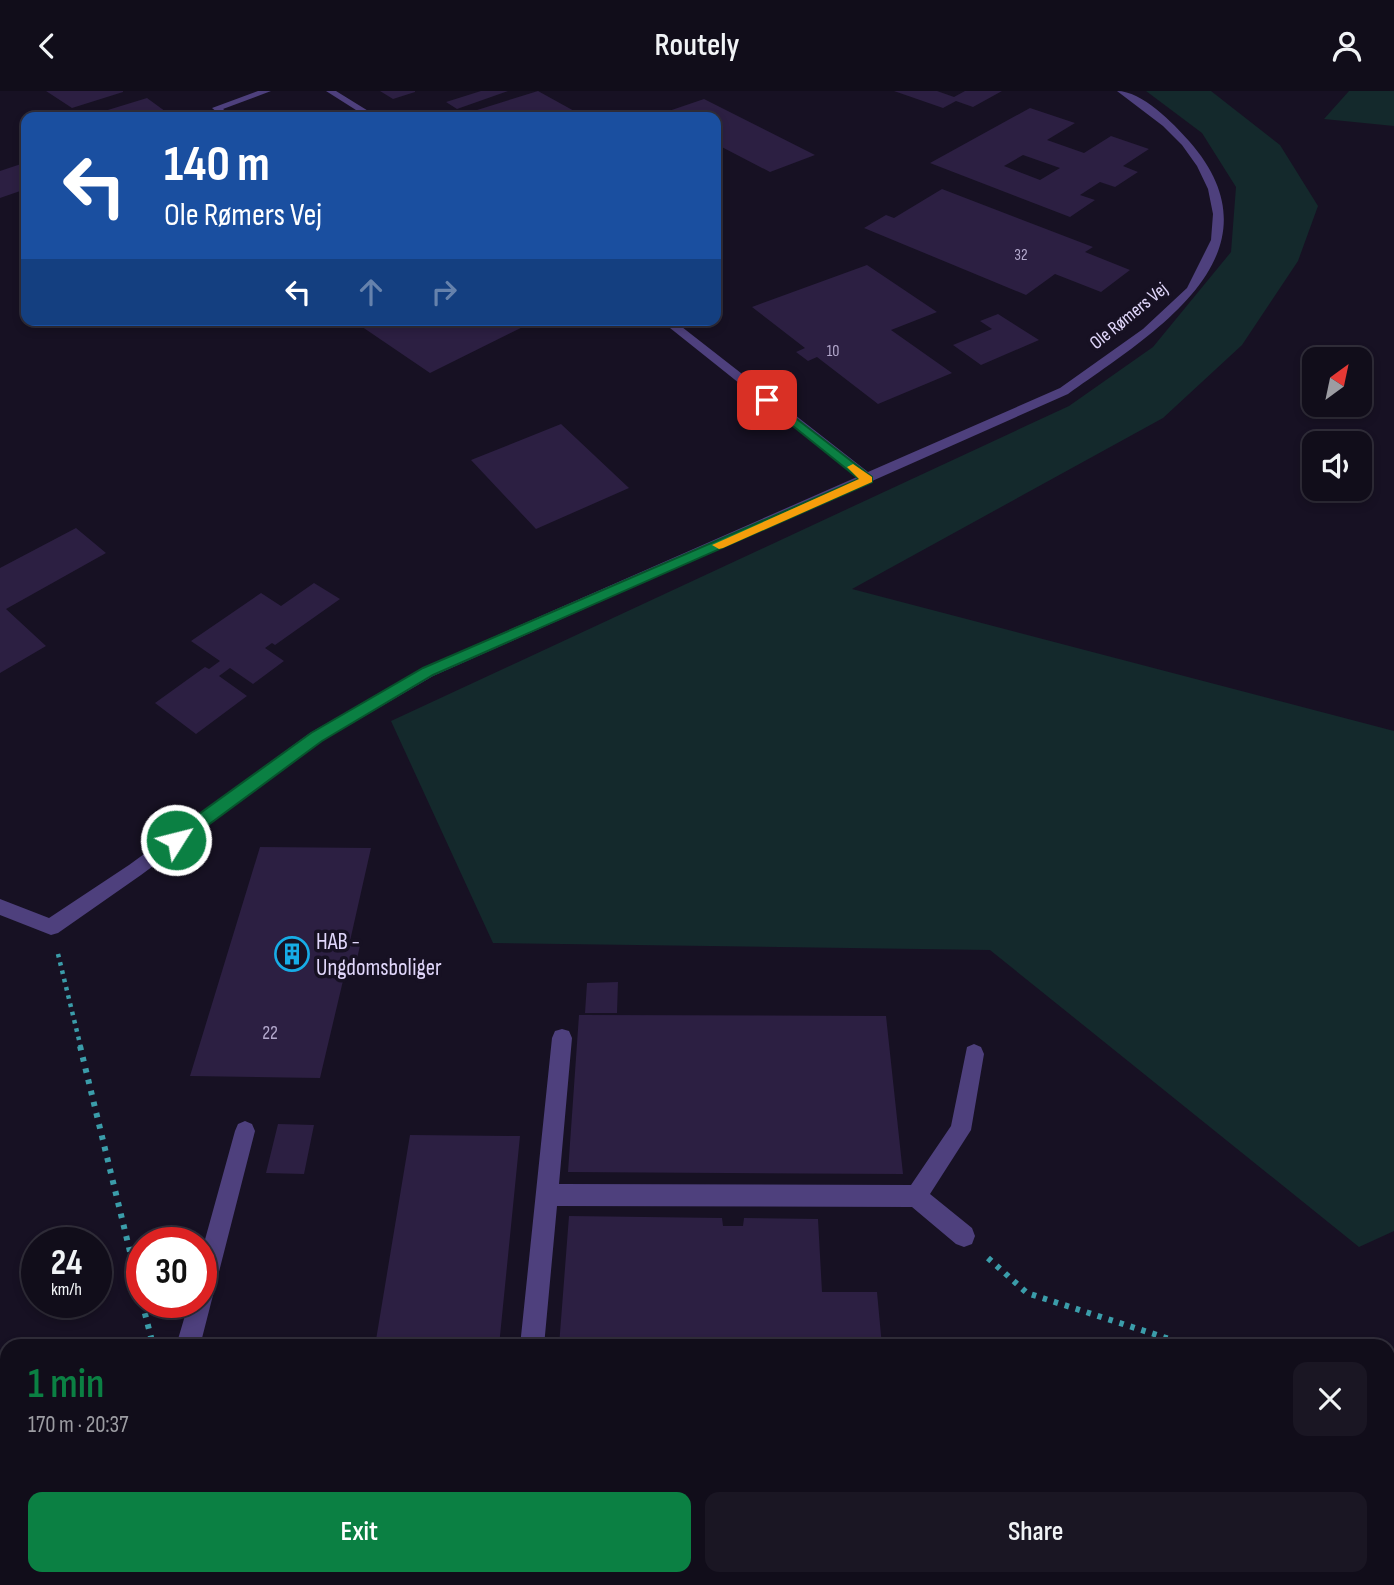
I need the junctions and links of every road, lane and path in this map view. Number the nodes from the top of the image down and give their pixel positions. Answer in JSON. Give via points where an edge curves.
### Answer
{"nodes":[{"id":1,"x":267,"y":91,"type":"edge"},
{"id":2,"x":330,"y":91,"type":"edge"},
{"id":3,"x":1121,"y":91,"type":"edge"},
{"id":4,"x":222,"y":112,"type":"edge"},
{"id":5,"x":365,"y":112,"type":"edge"},
{"id":6,"x":674,"y":326,"type":"edge"},
{"id":7,"x":868,"y":479,"type":"junction"},
{"id":8,"x":0,"y":907,"type":"edge"},
{"id":9,"x":51,"y":927,"type":"junction"},
{"id":10,"x":562,"y":1038,"type":"dead end"},
{"id":11,"x":974,"y":1054,"type":"dead end"},
{"id":12,"x":245,"y":1131,"type":"dead end"},
{"id":13,"x":547,"y":1195,"type":"junction"},
{"id":14,"x":916,"y":1196,"type":"junction"},
{"id":15,"x":126,"y":1235,"type":"edge"},
{"id":16,"x":217,"y":1237,"type":"edge"},
{"id":17,"x":964,"y":1237,"type":"joint"},
{"id":18,"x":146,"y":1318,"type":"edge"},
{"id":19,"x":196,"y":1318,"type":"edge"},
{"id":20,"x":151,"y":1339,"type":"edge"},
{"id":21,"x":190,"y":1339,"type":"edge"},
{"id":22,"x":534,"y":1339,"type":"edge"},
{"id":23,"x":1169,"y":1339,"type":"edge"}],
"edges":[{"from":1,"to":4,"type":"street","via":[[216,108]]},
{"from":2,"to":5,"type":"street"},
{"from":3,"to":7,"type":"street","name":"Ole Rømers Vej","via":[[1183,138],[1208,173],[1220,211],[1215,250],[1192,290],[1064,391]]},
{"from":6,"to":7,"type":"street"},
{"from":7,"to":9,"type":"street","name":"Ole Rømers Vej","via":[[428,671],[316,737]]},
{"from":8,"to":9,"type":"street"},
{"from":9,"to":15,"type":"path"},
{"from":10,"to":13,"type":"street"},
{"from":11,"to":14,"type":"street","via":[[961,1131]]},
{"from":12,"to":16,"type":"street"},
{"from":13,"to":14,"type":"street"},
{"from":13,"to":22,"type":"street"},
{"from":14,"to":17,"type":"street"},
{"from":17,"to":23,"type":"path","via":[[1027,1293]]},
{"from":18,"to":20,"type":"path"},
{"from":19,"to":21,"type":"street"}]}
